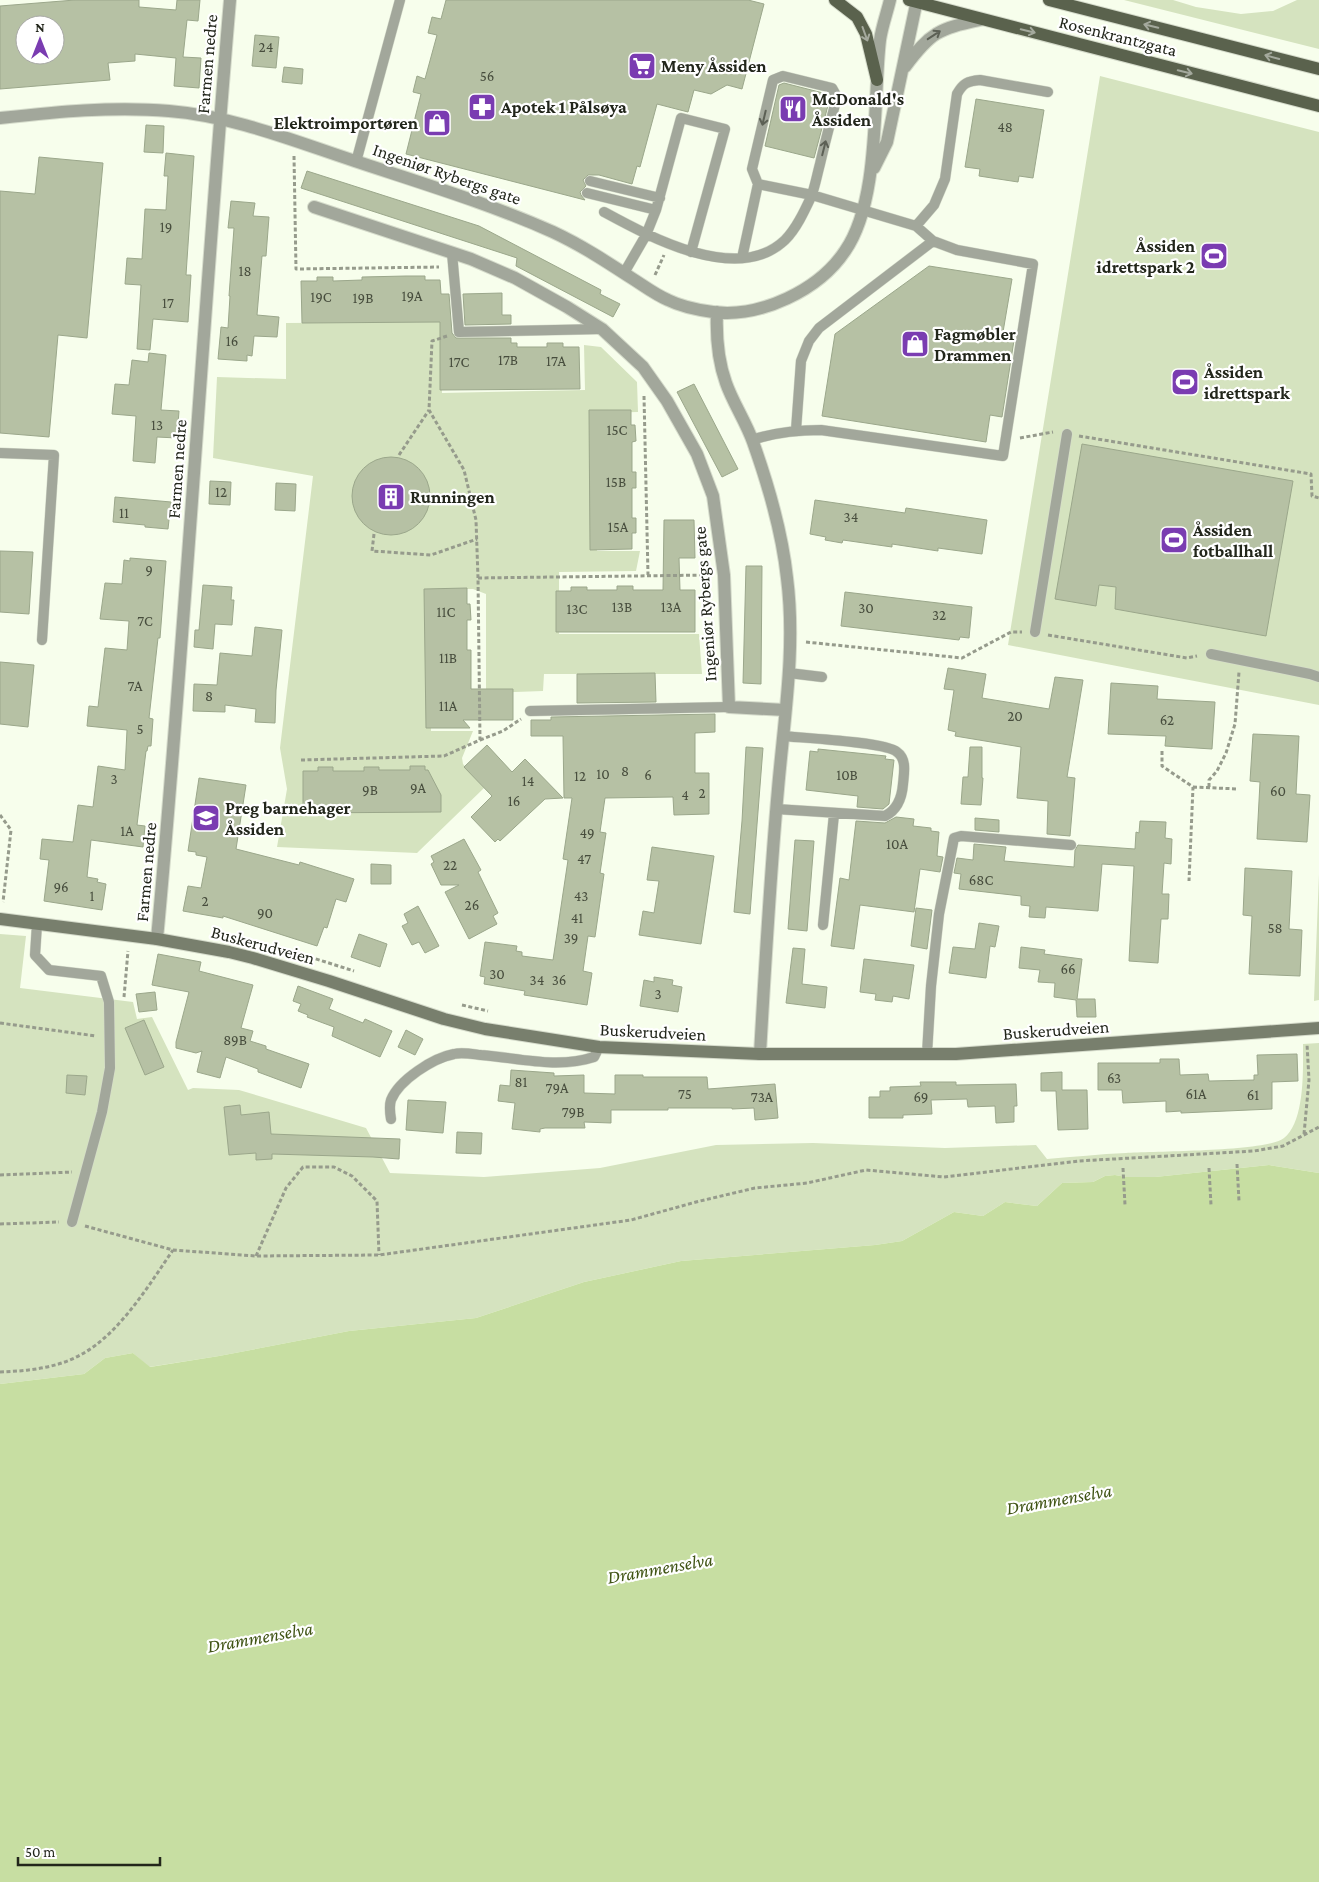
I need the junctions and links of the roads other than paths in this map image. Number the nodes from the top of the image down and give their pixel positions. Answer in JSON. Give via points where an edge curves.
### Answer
{"nodes":[{"id":1,"x":230,"y":0,"type":"edge"},
{"id":2,"x":400,"y":0,"type":"edge"},
{"id":3,"x":835,"y":0,"type":"edge"},
{"id":4,"x":890,"y":0,"type":"edge"},
{"id":5,"x":1049,"y":0,"type":"edge"},
{"id":6,"x":915,"y":1,"type":"edge"},
{"id":7,"x":980,"y":20,"type":"junction"},
{"id":8,"x":1319,"y":69,"type":"edge"},
{"id":9,"x":902,"y":71,"type":"junction"},
{"id":10,"x":877,"y":80,"type":"junction"},
{"id":11,"x":1048,"y":92,"type":"dead end"},
{"id":12,"x":1319,"y":106,"type":"edge"},
{"id":13,"x":0,"y":118,"type":"edge"},
{"id":14,"x":220,"y":118,"type":"junction"},
{"id":15,"x":356,"y":162,"type":"junction"},
{"id":16,"x":870,"y":175,"type":"junction"},
{"id":17,"x":590,"y":181,"type":"dead end"},
{"id":18,"x":758,"y":184,"type":"junction"},
{"id":19,"x":587,"y":192,"type":"dead end"},
{"id":20,"x":812,"y":195,"type":"junction"},
{"id":21,"x":660,"y":198,"type":"junction"},
{"id":22,"x":314,"y":207,"type":"dead end"},
{"id":23,"x":656,"y":210,"type":"junction"},
{"id":24,"x":862,"y":210,"type":"junction"},
{"id":25,"x":604,"y":212,"type":"dead end"},
{"id":26,"x":916,"y":226,"type":"junction"},
{"id":27,"x":646,"y":235,"type":"junction"},
{"id":28,"x":933,"y":241,"type":"junction"},
{"id":29,"x":691,"y":252,"type":"junction"},
{"id":30,"x":452,"y":253,"type":"junction"},
{"id":31,"x":742,"y":258,"type":"junction"},
{"id":32,"x":624,"y":273,"type":"junction"},
{"id":33,"x":717,"y":312,"type":"junction"},
{"id":34,"x":602,"y":330,"type":"junction"},
{"id":35,"x":796,"y":430,"type":"junction"},
{"id":36,"x":1067,"y":434,"type":"road end"},
{"id":37,"x":752,"y":440,"type":"junction"},
{"id":38,"x":0,"y":452,"type":"edge"},
{"id":39,"x":1035,"y":632,"type":"road end"},
{"id":40,"x":42,"y":640,"type":"dead end"},
{"id":41,"x":1211,"y":654,"type":"road end"},
{"id":42,"x":789,"y":673,"type":"junction"},
{"id":43,"x":822,"y":677,"type":"dead end"},
{"id":44,"x":1319,"y":677,"type":"edge"},
{"id":45,"x":729,"y":707,"type":"junction"},
{"id":46,"x":785,"y":710,"type":"junction"},
{"id":47,"x":530,"y":711,"type":"road end"},
{"id":48,"x":783,"y":736,"type":"junction"},
{"id":49,"x":776,"y":809,"type":"junction"},
{"id":50,"x":834,"y":814,"type":"junction"},
{"id":51,"x":1071,"y":845,"type":"dead end"},
{"id":52,"x":0,"y":919,"type":"edge"},
{"id":53,"x":38,"y":924,"type":"junction"},
{"id":54,"x":823,"y":925,"type":"dead end"},
{"id":55,"x":158,"y":940,"type":"junction"},
{"id":56,"x":1313,"y":1028,"type":"edge"},
{"id":57,"x":599,"y":1047,"type":"junction"},
{"id":58,"x":760,"y":1054,"type":"junction"},
{"id":59,"x":927,"y":1054,"type":"junction"},
{"id":60,"x":391,"y":1119,"type":"dead end"},
{"id":61,"x":72,"y":1222,"type":"road end"}],
"edges":[{"from":1,"to":14,"type":"street","name":"Farmen nedre"},
{"from":2,"to":15,"type":"lane"},
{"from":3,"to":10,"type":"main road","one_way":true,"via":[[857,17],[866,34]]},
{"from":4,"to":10,"type":"street","name":"Ingeniør Rybergs gate","via":[[880,37]]},
{"from":8,"to":5,"type":"main road","name":"Rosenkrantzgata","one_way":true},
{"from":6,"to":7,"type":"main road","name":"Rosenkrantzgata"},
{"from":6,"to":9,"type":"street","name":"Ingeniør Rybergs gate"},
{"from":9,"to":7,"type":"street","one_way":true,"via":[[929,38],[947,27]]},
{"from":7,"to":12,"type":"main road","name":"Rosenkrantzgata","one_way":true},
{"from":9,"to":16,"type":"street","name":"Ingeniør Rybergs gate","via":[[887,142]]},
{"from":10,"to":16,"type":"street","name":"Ingeniør Rybergs gate"},
{"from":11,"to":26,"type":"lane","via":[[980,80],[962,85],[957,94],[944,179],[934,206]]},
{"from":13,"to":14,"type":"street","name":"Ingeniør Rybergs gate","via":[[136,109]]},
{"from":14,"to":15,"type":"street","name":"Ingeniør Rybergs gate"},
{"from":14,"to":55,"type":"street","name":"Farmen nedre"},
{"from":15,"to":32,"type":"street","name":"Ingeniør Rybergs gate","via":[[516,216],[584,248]]},
{"from":16,"to":24,"type":"street","name":"Ingeniør Rybergs gate"},
{"from":17,"to":21,"type":"lane"},
{"from":18,"to":20,"type":"lane"},
{"from":20,"to":18,"type":"lane","one_way":true,"via":[[837,97],[832,88],[782,76],[773,80],[752,169]]},
{"from":18,"to":31,"type":"lane"},
{"from":19,"to":23,"type":"lane"},
{"from":20,"to":24,"type":"lane"},
{"from":20,"to":31,"type":"lane","via":[[786,239],[760,255]]},
{"from":21,"to":23,"type":"lane"},
{"from":21,"to":29,"type":"lane","via":[[681,118],[725,129]]},
{"from":22,"to":30,"type":"street","name":"Ingeniør Rybergs gate"},
{"from":23,"to":27,"type":"lane"},
{"from":24,"to":26,"type":"lane"},
{"from":24,"to":33,"type":"street","name":"Ingeniør Rybergs gate","via":[[846,250],[829,271],[810,286],[758,309]]},
{"from":25,"to":27,"type":"lane"},
{"from":26,"to":28,"type":"lane"},
{"from":27,"to":29,"type":"lane"},
{"from":27,"to":32,"type":"lane"},
{"from":28,"to":35,"type":"lane","via":[[819,328],[809,341],[801,361]]},
{"from":28,"to":35,"type":"lane","via":[[957,250],[1033,264],[1003,456],[856,434]]},
{"from":29,"to":31,"type":"lane"},
{"from":30,"to":34,"type":"street","name":"Ingeniør Rybergs gate","via":[[515,278]]},
{"from":30,"to":34,"type":"lane","via":[[459,332]]},
{"from":32,"to":33,"type":"street","name":"Ingeniør Rybergs gate","via":[[668,301]]},
{"from":33,"to":37,"type":"street","via":[[716,331],[725,383]]},
{"from":34,"to":45,"type":"street","name":"Ingeniør Rybergs gate","via":[[643,367],[667,401],[697,454],[713,496],[724,575]]},
{"from":35,"to":37,"type":"lane"},
{"from":36,"to":39,"type":"lane"},
{"from":37,"to":42,"type":"street","via":[[776,514],[782,544],[790,612]]},
{"from":38,"to":40,"type":"lane","via":[[54,455]]},
{"from":41,"to":44,"type":"lane"},
{"from":42,"to":43,"type":"lane"},
{"from":42,"to":46,"type":"street"},
{"from":45,"to":46,"type":"street"},
{"from":45,"to":47,"type":"lane"},
{"from":46,"to":48,"type":"street"},
{"from":48,"to":49,"type":"street"},
{"from":48,"to":50,"type":"lane","via":[[891,748],[903,759],[902,792],[890,814]]},
{"from":49,"to":50,"type":"lane"},
{"from":49,"to":58,"type":"street"},
{"from":50,"to":54,"type":"lane"},
{"from":51,"to":59,"type":"lane","via":[[954,838],[939,914]]},
{"from":52,"to":53,"type":"main road","name":"Buskerudveien"},
{"from":53,"to":55,"type":"main road","name":"Buskerudveien"},
{"from":53,"to":61,"type":"lane","via":[[35,955],[49,970],[101,976],[109,1002],[110,1068]]},
{"from":55,"to":57,"type":"main road","name":"Buskerudveien","via":[[253,958],[444,1020]]},
{"from":56,"to":59,"type":"main road","name":"Buskerudveien"},
{"from":57,"to":58,"type":"main road","name":"Buskerudveien"},
{"from":57,"to":60,"type":"lane","via":[[594,1057],[582,1061],[543,1062],[465,1054],[448,1056],[409,1077],[398,1088],[391,1101]]},
{"from":58,"to":59,"type":"main road","name":"Buskerudveien"}]}
